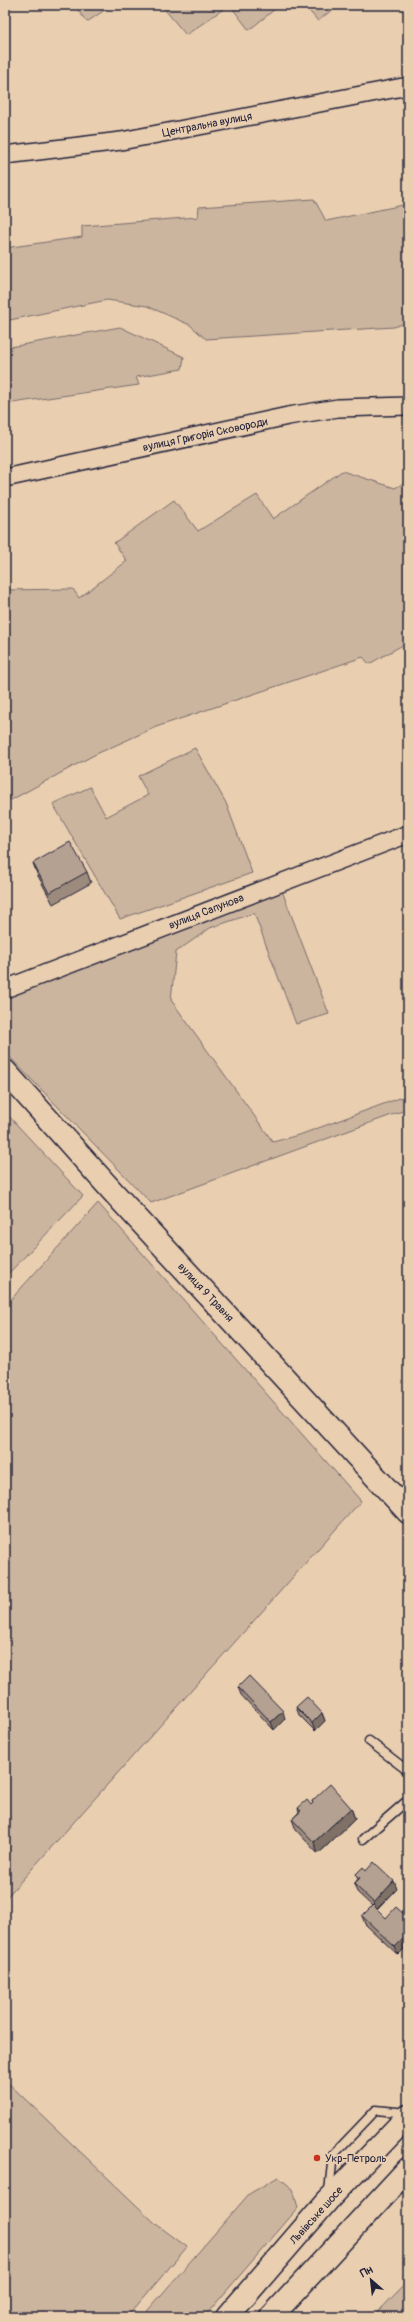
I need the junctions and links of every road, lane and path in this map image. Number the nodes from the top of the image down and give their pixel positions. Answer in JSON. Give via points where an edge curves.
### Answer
{"nodes":[{"id":1,"x":408,"y":86,"type":"edge"},
{"id":2,"x":5,"y":155,"type":"edge"},
{"id":3,"x":408,"y":406,"type":"edge"},
{"id":4,"x":5,"y":478,"type":"edge"},
{"id":5,"x":408,"y":834,"type":"edge"},
{"id":6,"x":5,"y":989,"type":"edge"},
{"id":7,"x":5,"y":1071,"type":"edge"},
{"id":8,"x":408,"y":1512,"type":"edge"},
{"id":9,"x":369,"y":1741,"type":"dead end"},
{"id":10,"x":408,"y":1770,"type":"edge"},
{"id":11,"x":408,"y":1800,"type":"edge"},
{"id":12,"x":363,"y":1839,"type":"dead end"},
{"id":13,"x":408,"y":2115,"type":"edge"},
{"id":14,"x":408,"y":2169,"type":"edge"},
{"id":15,"x":227,"y":2317,"type":"edge"},
{"id":16,"x":271,"y":2317,"type":"edge"}],
"edges":[{"from":1,"to":2,"type":"street","name":"Центральна вулиця","via":[[121,141]]},
{"from":3,"to":4,"type":"street","name":"вулиця Григорія Сковороди","via":[[338,408],[288,416]]},
{"from":5,"to":6,"type":"street","name":"вулиця Сапунова"},
{"from":7,"to":8,"type":"street","name":"вулиця 9 Травня"},
{"from":9,"to":10,"type":"lane"},
{"from":11,"to":12,"type":"lane"},
{"from":13,"to":15,"type":"street","name":"Львівське шосе","via":[[328,2200]]},
{"from":14,"to":16,"type":"street"}]}
